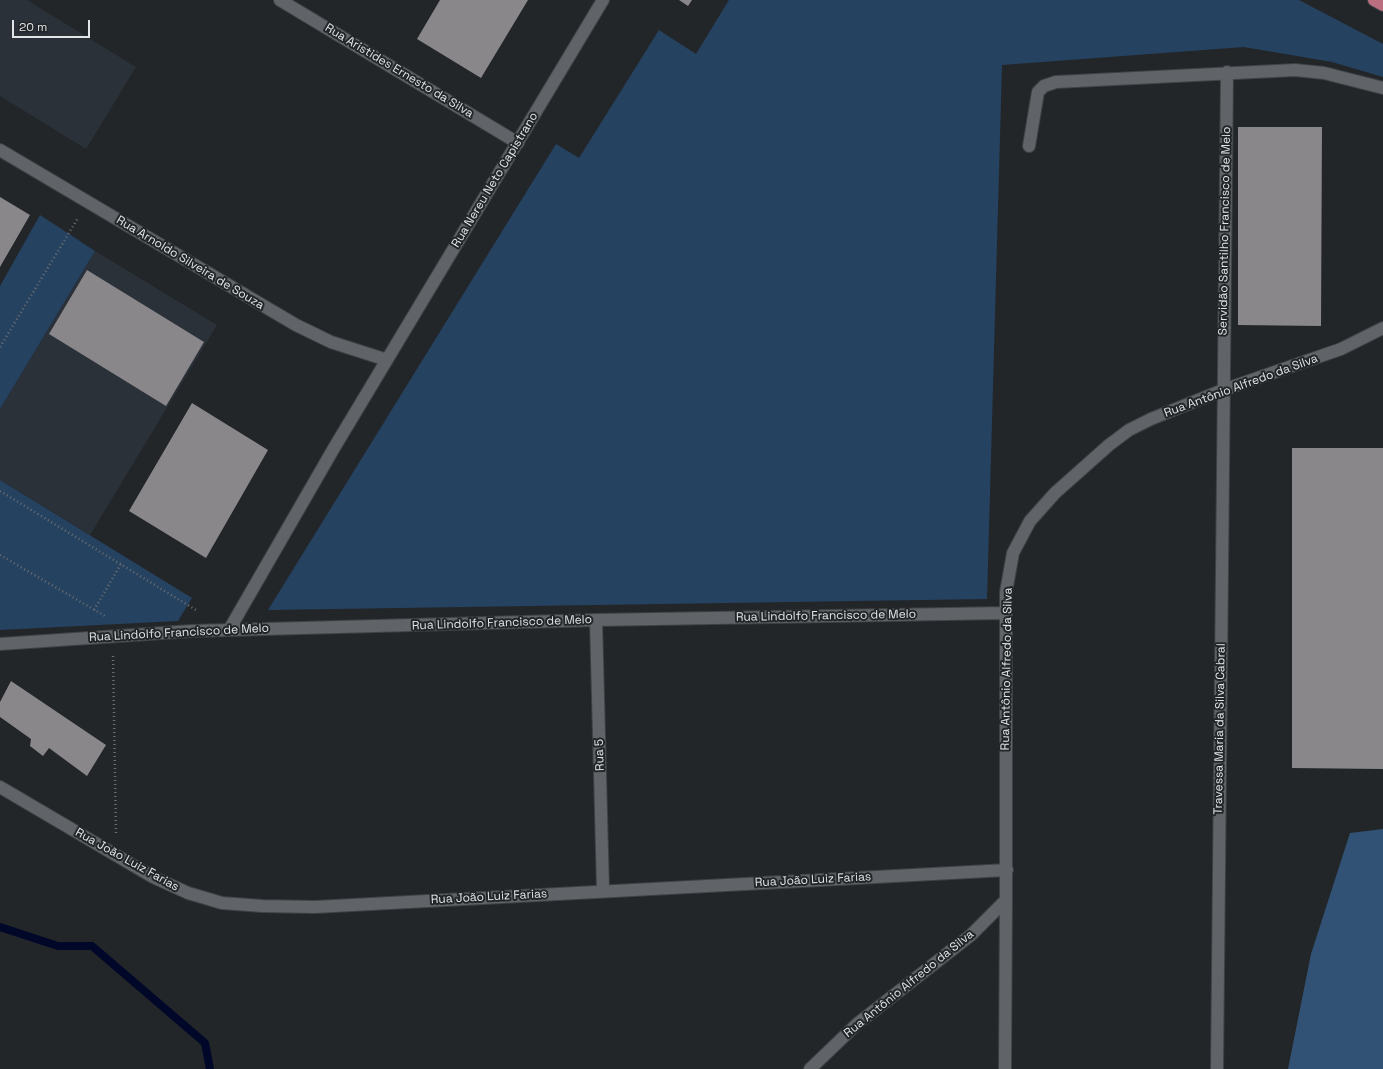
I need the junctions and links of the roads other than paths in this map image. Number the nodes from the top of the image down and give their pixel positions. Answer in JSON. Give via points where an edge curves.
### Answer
{"nodes":[{"id":1,"x":280,"y":0,"type":"edge"},
{"id":2,"x":603,"y":0,"type":"edge"},
{"id":3,"x":1374,"y":0,"type":"edge"},
{"id":4,"x":1383,"y":5,"type":"edge"},
{"id":5,"x":1227,"y":72,"type":"junction"},
{"id":6,"x":1383,"y":88,"type":"edge"},
{"id":7,"x":518,"y":143,"type":"junction"},
{"id":8,"x":1029,"y":146,"type":"dead end"},
{"id":9,"x":0,"y":150,"type":"edge"},
{"id":10,"x":1383,"y":328,"type":"edge"},
{"id":11,"x":387,"y":360,"type":"junction"},
{"id":12,"x":1223,"y":390,"type":"junction"},
{"id":13,"x":1005,"y":613,"type":"junction"},
{"id":14,"x":596,"y":620,"type":"junction"},
{"id":15,"x":229,"y":630,"type":"junction"},
{"id":16,"x":0,"y":644,"type":"edge"},
{"id":17,"x":0,"y":787,"type":"edge"},
{"id":18,"x":1007,"y":870,"type":"junction"},
{"id":19,"x":604,"y":890,"type":"junction"},
{"id":20,"x":1006,"y":900,"type":"junction"},
{"id":21,"x":810,"y":1069,"type":"edge"},
{"id":22,"x":1005,"y":1069,"type":"edge"},
{"id":23,"x":1217,"y":1069,"type":"edge"}],
"edges":[{"from":1,"to":7,"type":"street","name":"Rua Aristides Ernesto da Silva"},
{"from":2,"to":7,"type":"street","name":"Rua Nereu Neto Capistrano"},
{"from":3,"to":4,"type":"main road"},
{"from":5,"to":6,"type":"street","via":[[1296,70],[1332,75]]},
{"from":5,"to":8,"type":"street","via":[[1056,82],[1044,86],[1038,92]]},
{"from":5,"to":12,"type":"street","name":"Servidão Santilho Francisco de Melo"},
{"from":7,"to":11,"type":"street","name":"Rua Nereu Neto Capistrano"},
{"from":9,"to":11,"type":"street","name":"Rua Arnoldo Silveira de Souza","via":[[296,326],[331,342]]},
{"from":10,"to":12,"type":"street","name":"Rua Antônio Alfredo da Silva","via":[[1326,355]]},
{"from":11,"to":15,"type":"street","name":"Rua Nereu Neto Capistrano"},
{"from":12,"to":13,"type":"street","name":"Rua Antônio Alfredo da Silva","via":[[1130,430],[1109,445],[1042,506],[1021,536],[1013,553]]},
{"from":12,"to":23,"type":"street","name":"Travessa Maria da Silva Cabral"},
{"from":13,"to":14,"type":"street","name":"Rua Lindolfo Francisco de Melo"},
{"from":13,"to":18,"type":"street","name":"Rua Antônio Alfredo da Silva"},
{"from":14,"to":15,"type":"street","name":"Rua Lindolfo Francisco de Melo"},
{"from":14,"to":19,"type":"street","name":"Rua 5"},
{"from":15,"to":16,"type":"street","name":"Rua Lindolfo Francisco de Melo","via":[[113,635]]},
{"from":17,"to":19,"type":"street","name":"Rua João Luiz Farias","via":[[117,856],[188,893],[222,903],[315,906]]},
{"from":18,"to":19,"type":"street","name":"Rua João Luiz Farias"},
{"from":18,"to":20,"type":"street","name":"Rua Antônio Alfredo da Silva"},
{"from":20,"to":21,"type":"street","name":"Rua Antônio Alfredo da Silva","via":[[957,946],[857,1024]]},
{"from":20,"to":22,"type":"street"}]}
